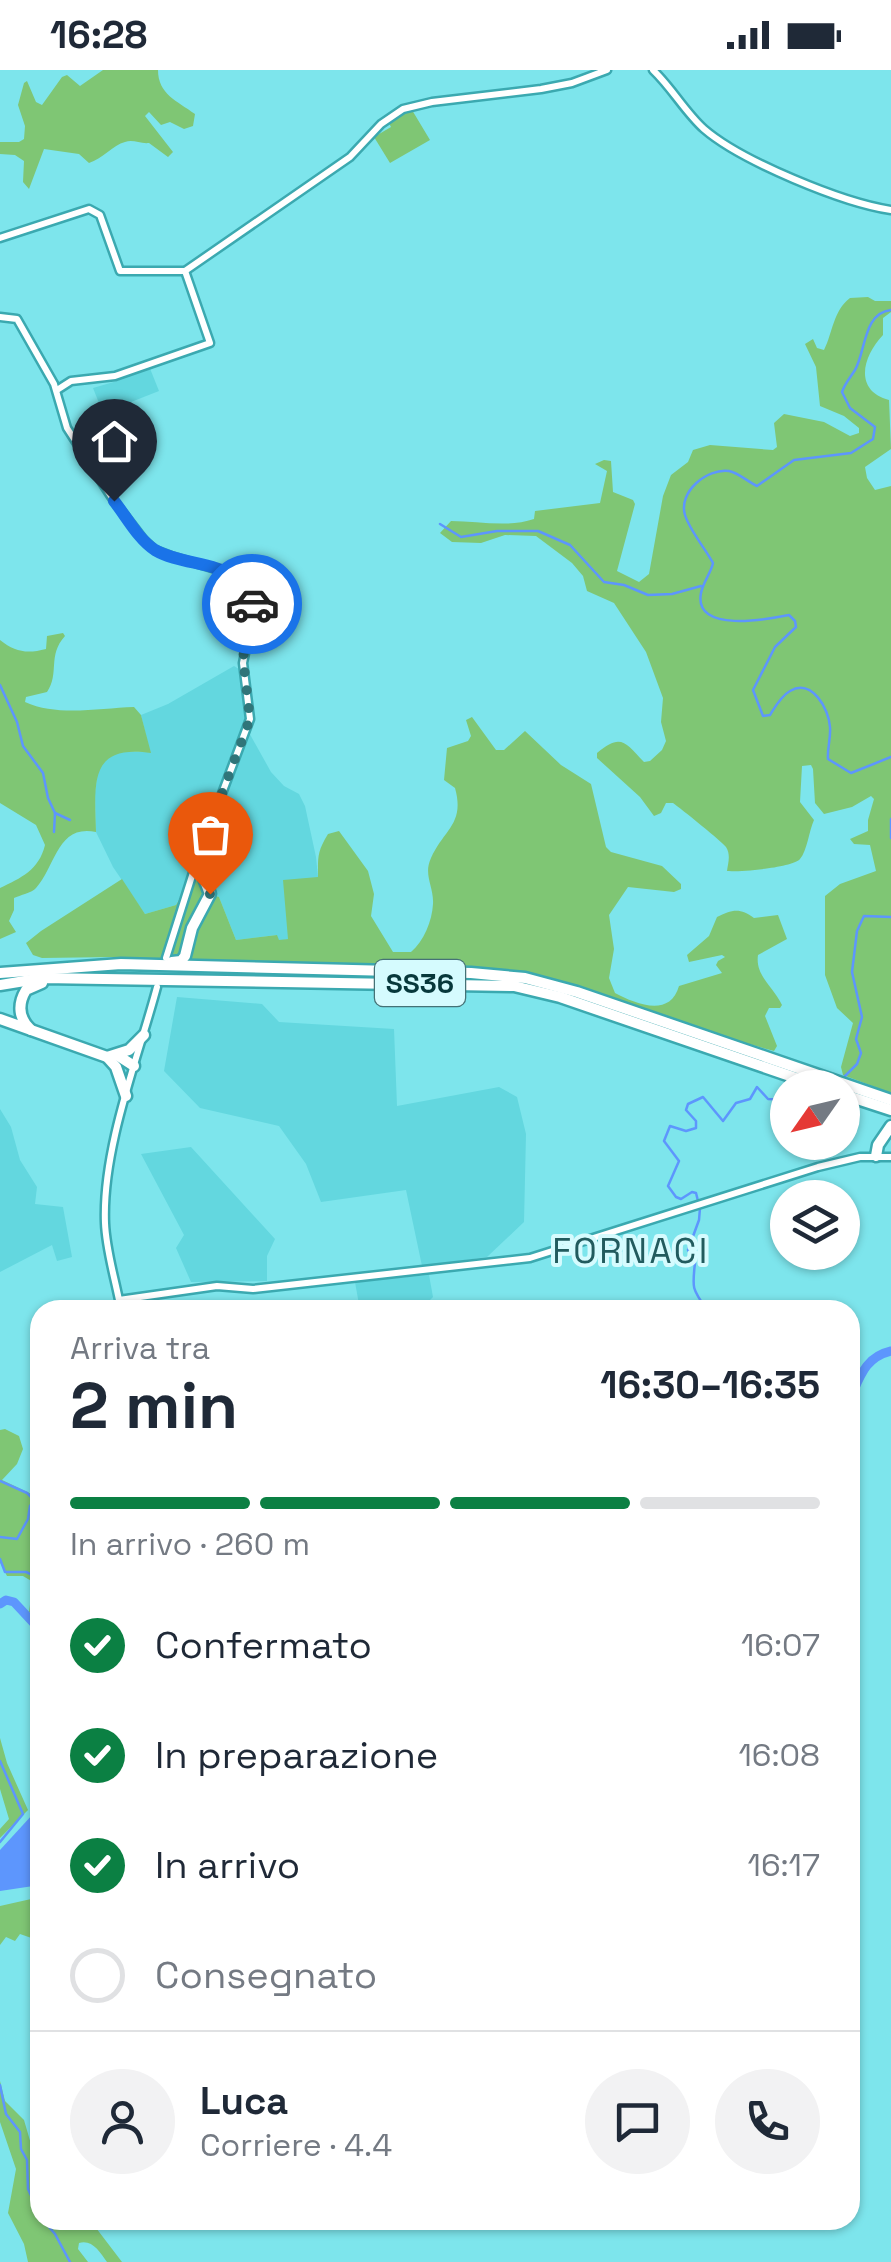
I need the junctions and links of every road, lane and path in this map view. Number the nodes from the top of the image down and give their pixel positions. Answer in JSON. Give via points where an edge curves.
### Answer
{"nodes":[{"id":1,"x":608,"y":70,"type":"edge"},
{"id":2,"x":652,"y":70,"type":"edge"},
{"id":3,"x":891,"y":210,"type":"edge"},
{"id":4,"x":0,"y":238,"type":"edge"},
{"id":5,"x":185,"y":272,"type":"junction"},
{"id":6,"x":0,"y":317,"type":"edge"},
{"id":7,"x":56,"y":391,"type":"junction"},
{"id":8,"x":198,"y":858,"type":"joint"},
{"id":9,"x":196,"y":876,"type":"junction"},
{"id":10,"x":186,"y":950,"type":"junction"},
{"id":11,"x":166,"y":958,"type":"dead end"},
{"id":12,"x":111,"y":964,"type":"junction"},
{"id":13,"x":257,"y":967,"type":"junction"},
{"id":14,"x":0,"y":973,"type":"edge"},
{"id":15,"x":119,"y":980,"type":"junction"},
{"id":16,"x":0,"y":985,"type":"edge"},
{"id":17,"x":157,"y":987,"type":"dead end"},
{"id":18,"x":0,"y":1020,"type":"edge"},
{"id":19,"x":36,"y":1034,"type":"junction"},
{"id":20,"x":144,"y":1034,"type":"junction"},
{"id":21,"x":113,"y":1060,"type":"junction"},
{"id":22,"x":134,"y":1066,"type":"junction"},
{"id":23,"x":772,"y":1070,"type":"edge"},
{"id":24,"x":126,"y":1096,"type":"junction"},
{"id":25,"x":860,"y":1099,"type":"edge"},
{"id":26,"x":891,"y":1108,"type":"edge"},
{"id":27,"x":889,"y":1130,"type":"edge"},
{"id":28,"x":883,"y":1157,"type":"edge"}],
"edges":[{"from":1,"to":5,"type":"street","via":[[566,84],[398,112],[349,158]]},
{"from":2,"to":3,"type":"street","via":[[725,144],[826,192]]},
{"from":4,"to":5,"type":"street","via":[[95,210],[122,272]]},
{"from":5,"to":7,"type":"street","via":[[210,343],[116,376],[71,381]]},
{"from":6,"to":7,"type":"street","via":[[17,319]]},
{"from":7,"to":8,"type":"street","via":[[68,430],[148,543],[183,561],[234,574],[248,586],[252,614],[243,663],[250,719]]},
{"from":8,"to":9,"type":"highway"},
{"from":9,"to":10,"type":"highway","via":[[210,894]]},
{"from":9,"to":11,"type":"street"},
{"from":10,"to":12,"type":"highway","via":[[178,962]]},
{"from":10,"to":13,"type":"highway","via":[[196,962]]},
{"from":12,"to":13,"type":"highway","number":"SS36"},
{"from":12,"to":14,"type":"highway","number":"SS36"},
{"from":13,"to":26,"type":"highway","number":"SS36","via":[[526,978]]},
{"from":15,"to":16,"type":"highway","number":"SS36","via":[[43,978]]},
{"from":15,"to":19,"type":"highway","via":[[31,986],[20,1012]]},
{"from":15,"to":23,"type":"highway","number":"SS36","via":[[532,989]]},
{"from":17,"to":20,"type":"street"},
{"from":18,"to":19,"type":"highway"},
{"from":19,"to":21,"type":"highway"},
{"from":20,"to":21,"type":"highway"},
{"from":20,"to":22,"type":"street"},
{"from":21,"to":22,"type":"highway"},
{"from":21,"to":24,"type":"highway"},
{"from":22,"to":24,"type":"street"},
{"from":24,"to":28,"type":"street","via":[[105,1222],[119,1300],[530,1258],[818,1166]]},
{"from":25,"to":26,"type":"highway","number":"SS36"},
{"from":27,"to":28,"type":"highway"}]}
